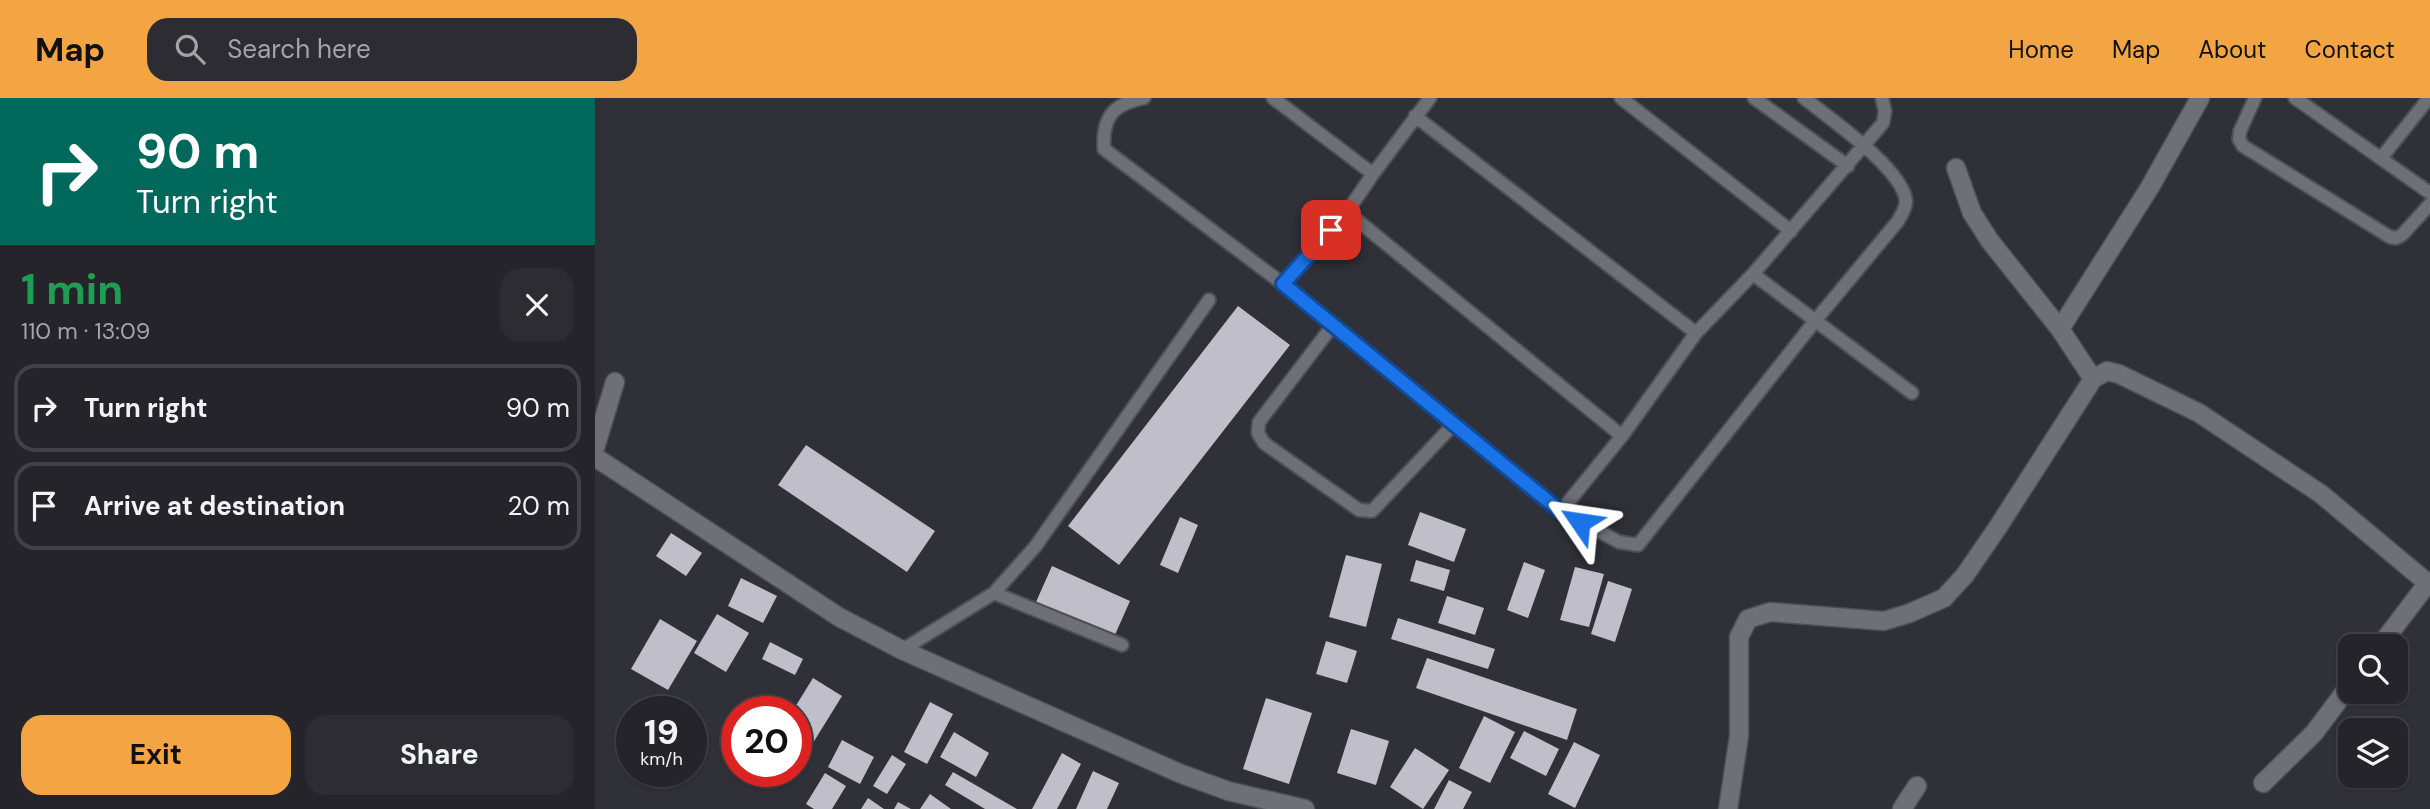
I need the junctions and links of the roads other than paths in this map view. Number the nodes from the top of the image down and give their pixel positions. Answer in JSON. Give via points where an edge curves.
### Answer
{"nodes":[{"id":1,"x":1144,"y":98,"type":"edge"},
{"id":2,"x":1273,"y":98,"type":"edge"},
{"id":3,"x":1430,"y":98,"type":"edge"},
{"id":4,"x":1621,"y":98,"type":"edge"},
{"id":5,"x":1754,"y":98,"type":"edge"},
{"id":6,"x":1804,"y":98,"type":"edge"},
{"id":7,"x":1882,"y":98,"type":"edge"},
{"id":8,"x":2200,"y":98,"type":"edge"},
{"id":9,"x":2255,"y":98,"type":"edge"},
{"id":10,"x":2295,"y":98,"type":"edge"},
{"id":11,"x":2429,"y":98,"type":"edge"},
{"id":12,"x":1415,"y":116,"type":"junction"},
{"id":13,"x":1865,"y":145,"type":"junction"},
{"id":14,"x":2382,"y":158,"type":"junction"},
{"id":15,"x":1848,"y":166,"type":"junction"},
{"id":16,"x":1956,"y":168,"type":"dead end"},
{"id":17,"x":1373,"y":174,"type":"junction"},
{"id":18,"x":2430,"y":193,"type":"edge"},
{"id":19,"x":2430,"y":204,"type":"edge"},
{"id":20,"x":1347,"y":212,"type":"junction"},
{"id":21,"x":1791,"y":231,"type":"junction"},
{"id":22,"x":1753,"y":274,"type":"junction"},
{"id":23,"x":1283,"y":284,"type":"junction"},
{"id":24,"x":1209,"y":300,"type":"dead end"},
{"id":25,"x":1815,"y":321,"type":"junction"},
{"id":26,"x":1333,"y":325,"type":"junction"},
{"id":27,"x":2060,"y":329,"type":"junction"},
{"id":28,"x":1696,"y":333,"type":"junction"},
{"id":29,"x":2093,"y":379,"type":"junction"},
{"id":30,"x":615,"y":382,"type":"dead end"},
{"id":31,"x":1912,"y":393,"type":"dead end"},
{"id":32,"x":1454,"y":424,"type":"junction"},
{"id":33,"x":1622,"y":436,"type":"junction"},
{"id":34,"x":595,"y":448,"type":"edge"},
{"id":35,"x":595,"y":457,"type":"edge"},
{"id":36,"x":1560,"y":511,"type":"junction"},
{"id":37,"x":2429,"y":585,"type":"edge"},
{"id":38,"x":994,"y":593,"type":"junction"},
{"id":39,"x":2390,"y":634,"type":"edge"},
{"id":40,"x":1122,"y":645,"type":"dead end"},
{"id":41,"x":902,"y":650,"type":"junction"},
{"id":42,"x":2338,"y":701,"type":"edge"},
{"id":43,"x":2263,"y":783,"type":"dead end"},
{"id":44,"x":1917,"y":786,"type":"dead end"},
{"id":45,"x":1305,"y":809,"type":"edge"},
{"id":46,"x":1728,"y":809,"type":"edge"},
{"id":47,"x":1902,"y":809,"type":"edge"}],
"edges":[{"from":1,"to":23,"type":"lane","via":[[1123,102],[1114,110],[1103,136],[1104,149]]},
{"from":2,"to":17,"type":"lane"},
{"from":3,"to":12,"type":"lane"},
{"from":4,"to":21,"type":"lane"},
{"from":5,"to":15,"type":"lane"},
{"from":6,"to":13,"type":"lane"},
{"from":7,"to":13,"type":"lane","via":[[1883,123]]},
{"from":8,"to":27,"type":"street"},
{"from":9,"to":19,"type":"lane","via":[[2240,131],[2243,146],[2379,230],[2396,238],[2402,235]]},
{"from":10,"to":14,"type":"lane"},
{"from":11,"to":14,"type":"lane"},
{"from":12,"to":17,"type":"lane"},
{"from":12,"to":28,"type":"lane"},
{"from":13,"to":15,"type":"lane"},
{"from":13,"to":25,"type":"lane","via":[[1897,182],[1906,200],[1904,210]]},
{"from":14,"to":18,"type":"lane"},
{"from":15,"to":21,"type":"lane"},
{"from":16,"to":27,"type":"street","via":[[1972,213],[1990,241]]},
{"from":17,"to":20,"type":"lane"},
{"from":20,"to":23,"type":"lane"},
{"from":20,"to":33,"type":"lane"},
{"from":21,"to":22,"type":"lane"},
{"from":22,"to":25,"type":"lane"},
{"from":22,"to":28,"type":"lane"},
{"from":23,"to":26,"type":"lane"},
{"from":24,"to":38,"type":"lane","via":[[1035,547]]},
{"from":25,"to":31,"type":"lane"},
{"from":25,"to":36,"type":"lane","via":[[1638,545],[1619,542]]},
{"from":26,"to":32,"type":"lane"},
{"from":26,"to":32,"type":"lane","via":[[1259,422],[1258,433],[1264,443],[1359,510],[1372,511]]},
{"from":27,"to":29,"type":"street"},
{"from":28,"to":33,"type":"lane"},
{"from":29,"to":37,"type":"street","via":[[2107,371],[2119,374],[2199,413],[2322,494]]},
{"from":29,"to":46,"type":"street","via":[[1998,527],[1944,598],[1884,621],[1770,612],[1748,619],[1739,637],[1739,736]]},
{"from":30,"to":34,"type":"street"},
{"from":32,"to":36,"type":"lane"},
{"from":33,"to":36,"type":"lane"},
{"from":35,"to":41,"type":"street","via":[[839,617]]},
{"from":37,"to":39,"type":"street"},
{"from":38,"to":40,"type":"lane"},
{"from":38,"to":41,"type":"lane"},
{"from":41,"to":45,"type":"street","via":[[1179,773],[1228,791]]},
{"from":42,"to":43,"type":"street","via":[[2314,733]]},
{"from":44,"to":47,"type":"street"}]}
